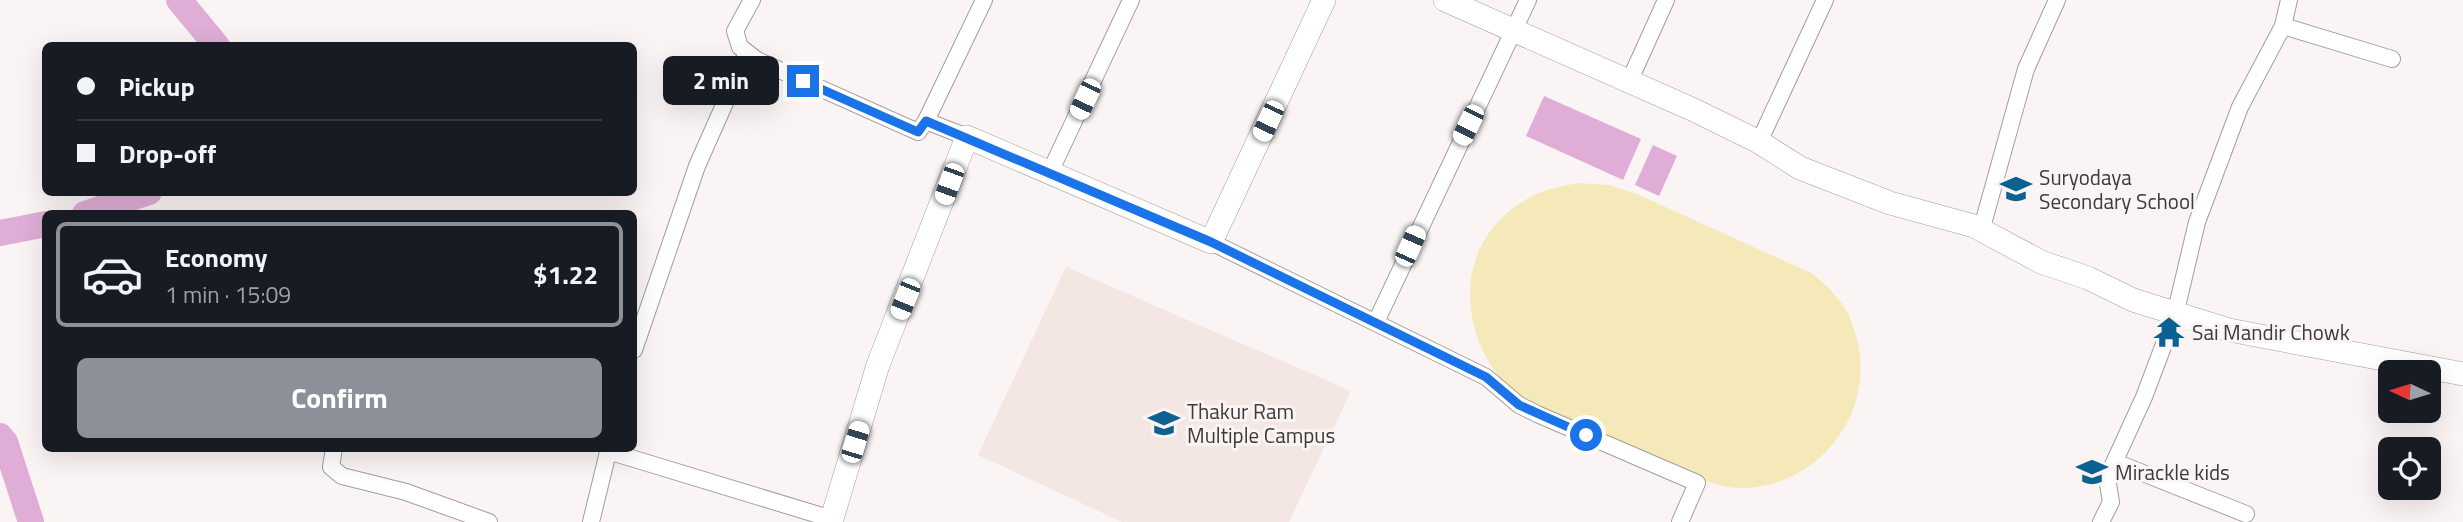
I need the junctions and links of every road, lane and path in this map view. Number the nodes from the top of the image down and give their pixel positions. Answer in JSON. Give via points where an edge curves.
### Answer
{"nodes":[{"id":1,"x":752,"y":0,"type":"edge"},
{"id":2,"x":984,"y":0,"type":"edge"},
{"id":3,"x":1131,"y":0,"type":"edge"},
{"id":4,"x":1324,"y":0,"type":"edge"},
{"id":5,"x":1445,"y":0,"type":"edge"},
{"id":6,"x":1528,"y":0,"type":"edge"},
{"id":7,"x":1666,"y":0,"type":"edge"},
{"id":8,"x":1825,"y":0,"type":"edge"},
{"id":9,"x":2057,"y":0,"type":"edge"},
{"id":10,"x":2289,"y":0,"type":"edge"},
{"id":11,"x":2283,"y":26,"type":"junction"},
{"id":12,"x":1514,"y":31,"type":"junction"},
{"id":13,"x":747,"y":53,"type":"junction"},
{"id":14,"x":2392,"y":59,"type":"dead end"},
{"id":15,"x":1629,"y":82,"type":"junction"},
{"id":16,"x":926,"y":121,"type":"junction"},
{"id":17,"x":967,"y":137,"type":"junction"},
{"id":18,"x":1759,"y":142,"type":"junction"},
{"id":19,"x":1051,"y":173,"type":"junction"},
{"id":20,"x":1982,"y":231,"type":"junction"},
{"id":21,"x":1211,"y":242,"type":"junction"},
{"id":22,"x":2175,"y":315,"type":"junction"},
{"id":23,"x":1376,"y":322,"type":"junction"},
{"id":24,"x":637,"y":341,"type":"edge"},
{"id":25,"x":2463,"y":374,"type":"edge"},
{"id":26,"x":333,"y":452,"type":"edge"},
{"id":27,"x":607,"y":452,"type":"edge"},
{"id":28,"x":617,"y":452,"type":"edge"},
{"id":29,"x":2115,"y":462,"type":"junction"},
{"id":30,"x":2246,"y":514,"type":"dead end"},
{"id":31,"x":832,"y":520,"type":"edge"},
{"id":32,"x":489,"y":522,"type":"edge"},
{"id":33,"x":591,"y":522,"type":"edge"},
{"id":34,"x":1680,"y":522,"type":"edge"},
{"id":35,"x":2101,"y":522,"type":"edge"}],
"edges":[{"from":1,"to":13,"type":"street","via":[[734,31]]},
{"from":2,"to":16,"type":"street"},
{"from":3,"to":19,"type":"street"},
{"from":4,"to":21,"type":"street"},
{"from":5,"to":12,"type":"street"},
{"from":6,"to":12,"type":"street"},
{"from":7,"to":15,"type":"street"},
{"from":8,"to":18,"type":"street"},
{"from":9,"to":20,"type":"street","via":[[2026,69]]},
{"from":10,"to":11,"type":"street"},
{"from":11,"to":14,"type":"street"},
{"from":11,"to":22,"type":"street","via":[[2240,107],[2201,209]]},
{"from":12,"to":15,"type":"street"},
{"from":12,"to":23,"type":"street"},
{"from":13,"to":16,"type":"street","via":[[918,132]]},
{"from":13,"to":24,"type":"street","via":[[697,166]]},
{"from":15,"to":18,"type":"street"},
{"from":16,"to":17,"type":"street"},
{"from":17,"to":19,"type":"street"},
{"from":17,"to":31,"type":"street","via":[[878,365]]},
{"from":18,"to":20,"type":"street","via":[[1800,168],[1890,203]]},
{"from":19,"to":21,"type":"street"},
{"from":20,"to":22,"type":"street","via":[[2041,261]]},
{"from":21,"to":23,"type":"street"},
{"from":22,"to":25,"type":"street","via":[[2243,333]]},
{"from":22,"to":29,"type":"street"},
{"from":23,"to":34,"type":"street","via":[[1486,377],[1519,405],[1698,483]]},
{"from":26,"to":32,"type":"street","via":[[331,467],[342,476],[406,492]]},
{"from":27,"to":33,"type":"street"},
{"from":28,"to":31,"type":"street"},
{"from":29,"to":30,"type":"street"},
{"from":29,"to":35,"type":"street","via":[[2107,478],[2111,502]]}]}
